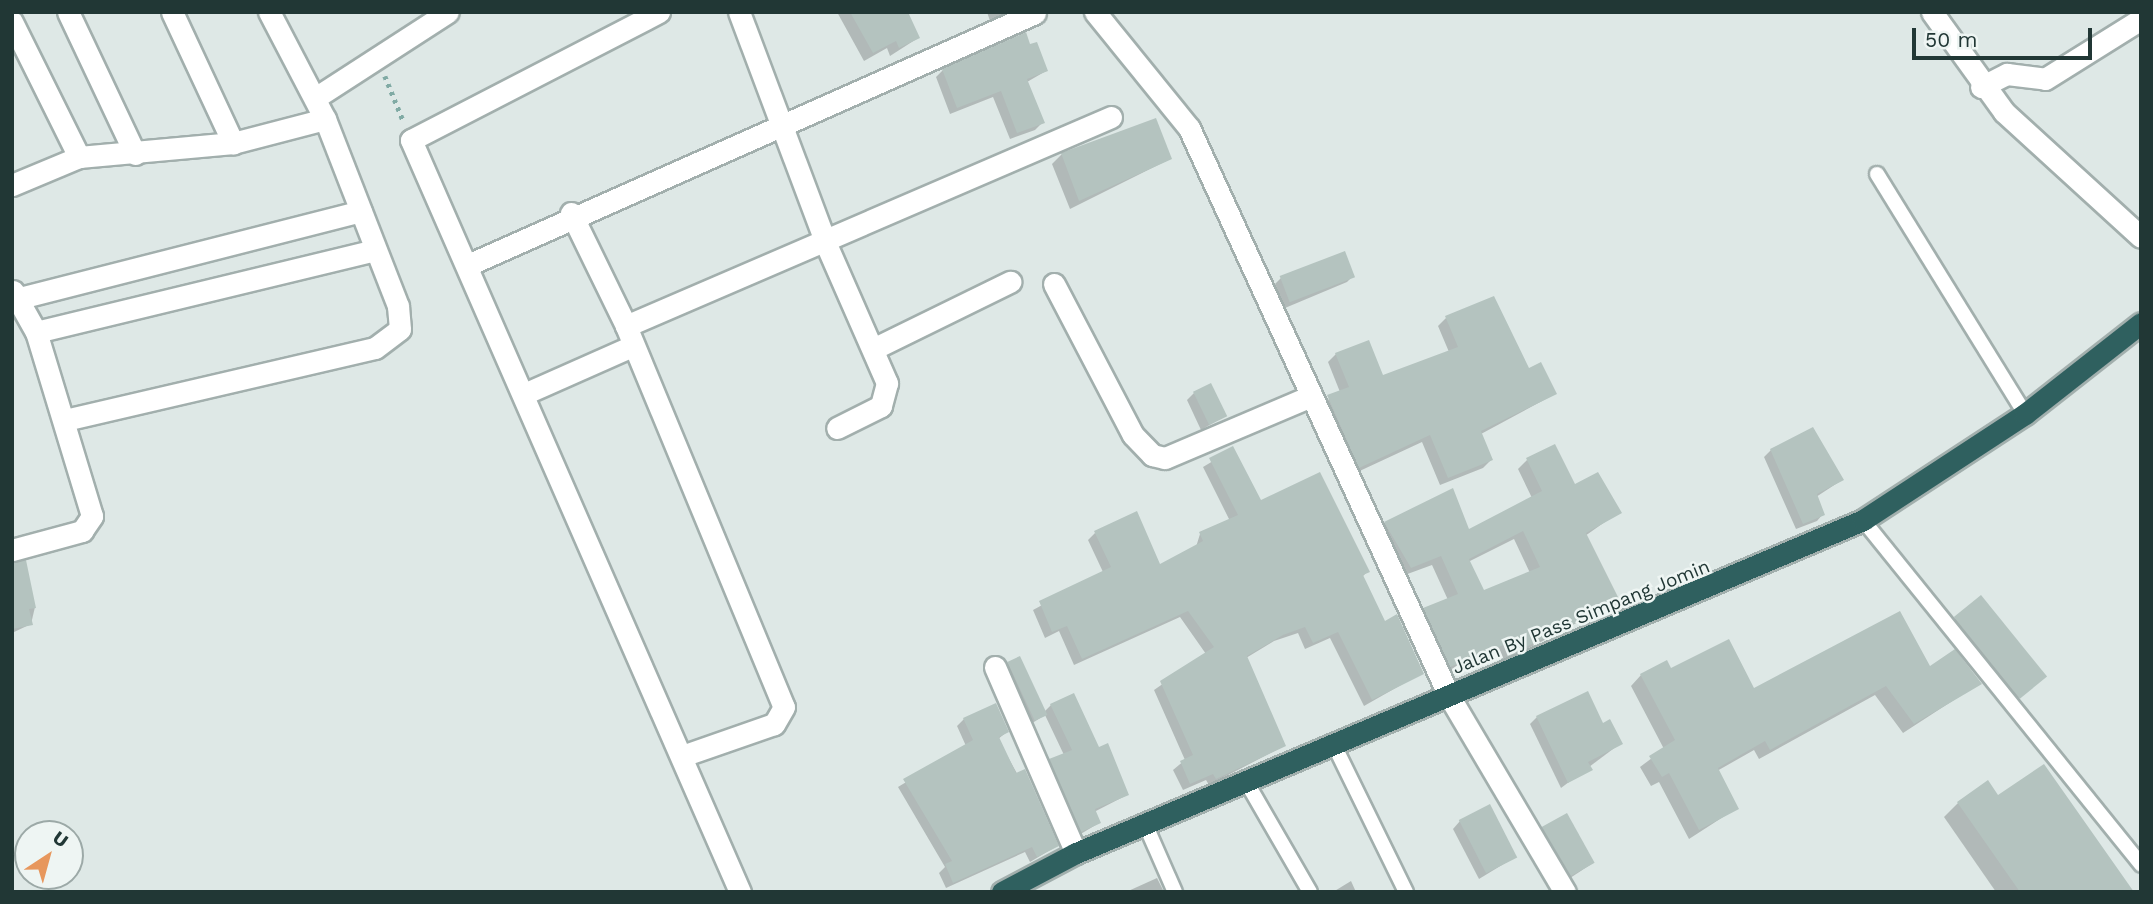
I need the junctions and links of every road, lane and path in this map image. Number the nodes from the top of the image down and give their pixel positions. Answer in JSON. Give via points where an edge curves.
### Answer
{"nodes":[{"id":1,"x":68,"y":12,"type":"edge"},
{"id":2,"x":172,"y":12,"type":"edge"},
{"id":3,"x":269,"y":12,"type":"edge"},
{"id":4,"x":448,"y":12,"type":"edge"},
{"id":5,"x":659,"y":12,"type":"edge"},
{"id":6,"x":739,"y":12,"type":"edge"},
{"id":7,"x":1095,"y":12,"type":"edge"},
{"id":8,"x":1932,"y":12,"type":"edge"},
{"id":9,"x":1035,"y":13,"type":"edge"},
{"id":10,"x":2141,"y":19,"type":"edge"},
{"id":11,"x":14,"y":28,"type":"edge"},
{"id":12,"x":386,"y":78,"type":"dead end"},
{"id":13,"x":1981,"y":87,"type":"junction"},
{"id":14,"x":315,"y":98,"type":"junction"},
{"id":15,"x":1111,"y":117,"type":"dead end"},
{"id":16,"x":325,"y":119,"type":"junction"},
{"id":17,"x":404,"y":121,"type":"dead end"},
{"id":18,"x":782,"y":122,"type":"junction"},
{"id":19,"x":233,"y":143,"type":"junction"},
{"id":20,"x":135,"y":154,"type":"junction"},
{"id":21,"x":79,"y":157,"type":"junction"},
{"id":22,"x":1877,"y":174,"type":"dead end"},
{"id":23,"x":12,"y":186,"type":"edge"},
{"id":24,"x":361,"y":211,"type":"junction"},
{"id":25,"x":571,"y":213,"type":"junction"},
{"id":26,"x":2141,"y":237,"type":"edge"},
{"id":27,"x":826,"y":244,"type":"junction"},
{"id":28,"x":374,"y":250,"type":"junction"},
{"id":29,"x":470,"y":264,"type":"junction"},
{"id":30,"x":1010,"y":282,"type":"dead end"},
{"id":31,"x":1054,"y":284,"type":"dead end"},
{"id":32,"x":14,"y":296,"type":"edge"},
{"id":33,"x":2141,"y":323,"type":"edge"},
{"id":34,"x":36,"y":332,"type":"junction"},
{"id":35,"x":628,"y":337,"type":"junction"},
{"id":36,"x":873,"y":349,"type":"junction"},
{"id":37,"x":524,"y":394,"type":"junction"},
{"id":38,"x":1311,"y":396,"type":"junction"},
{"id":39,"x":2025,"y":414,"type":"junction"},
{"id":40,"x":65,"y":419,"type":"junction"},
{"id":41,"x":837,"y":428,"type":"dead end"},
{"id":42,"x":1863,"y":520,"type":"junction"},
{"id":43,"x":12,"y":550,"type":"edge"},
{"id":44,"x":995,"y":667,"type":"dead end"},
{"id":45,"x":1448,"y":696,"type":"junction"},
{"id":46,"x":1334,"y":745,"type":"junction"},
{"id":47,"x":682,"y":756,"type":"junction"},
{"id":48,"x":1247,"y":782,"type":"junction"},
{"id":49,"x":1146,"y":826,"type":"junction"},
{"id":50,"x":1076,"y":853,"type":"junction"},
{"id":51,"x":2141,"y":865,"type":"edge"},
{"id":52,"x":740,"y":892,"type":"edge"},
{"id":53,"x":1002,"y":892,"type":"edge"},
{"id":54,"x":1175,"y":892,"type":"edge"},
{"id":55,"x":1310,"y":892,"type":"edge"},
{"id":56,"x":1406,"y":892,"type":"edge"},
{"id":57,"x":1565,"y":892,"type":"edge"}],
"edges":[{"from":1,"to":20,"type":"street"},
{"from":2,"to":19,"type":"street"},
{"from":3,"to":14,"type":"street"},
{"from":4,"to":14,"type":"street"},
{"from":5,"to":29,"type":"street","via":[[411,140]]},
{"from":6,"to":18,"type":"street"},
{"from":7,"to":38,"type":"street","via":[[1189,128]]},
{"from":8,"to":13,"type":"street"},
{"from":9,"to":18,"type":"street"},
{"from":10,"to":13,"type":"street","via":[[2045,79],[2007,74]]},
{"from":11,"to":21,"type":"street"},
{"from":12,"to":17,"type":"path"},
{"from":13,"to":26,"type":"street"},
{"from":14,"to":16,"type":"street"},
{"from":15,"to":27,"type":"street"},
{"from":16,"to":19,"type":"street"},
{"from":16,"to":24,"type":"street"},
{"from":18,"to":25,"type":"street"},
{"from":18,"to":27,"type":"street"},
{"from":19,"to":20,"type":"street"},
{"from":20,"to":21,"type":"street"},
{"from":21,"to":23,"type":"street"},
{"from":22,"to":39,"type":"lane"},
{"from":24,"to":28,"type":"street"},
{"from":24,"to":32,"type":"street"},
{"from":25,"to":29,"type":"street"},
{"from":25,"to":35,"type":"street"},
{"from":27,"to":35,"type":"street"},
{"from":27,"to":36,"type":"street"},
{"from":28,"to":34,"type":"street"},
{"from":28,"to":40,"type":"street","via":[[401,318],[395,334],[375,348]]},
{"from":29,"to":37,"type":"street"},
{"from":30,"to":36,"type":"street"},
{"from":31,"to":38,"type":"street","via":[[1133,435],[1152,455],[1165,458]]},
{"from":32,"to":34,"type":"street"},
{"from":33,"to":39,"type":"highway","name":"Jalan By Pass Simpang Jomin"},
{"from":34,"to":40,"type":"street"},
{"from":35,"to":37,"type":"street"},
{"from":35,"to":47,"type":"street","via":[[784,707],[774,724]]},
{"from":36,"to":41,"type":"street","via":[[886,396],[881,406]]},
{"from":37,"to":47,"type":"street"},
{"from":38,"to":45,"type":"street"},
{"from":39,"to":42,"type":"highway","name":"Jalan By Pass Simpang Jomin"},
{"from":40,"to":43,"type":"street","via":[[92,516],[82,531]]},
{"from":42,"to":45,"type":"highway","name":"Jalan By Pass Simpang Jomin"},
{"from":42,"to":51,"type":"lane"},
{"from":44,"to":50,"type":"street"},
{"from":45,"to":46,"type":"highway","name":"Jalan By Pass Simpang Jomin"},
{"from":45,"to":57,"type":"street"},
{"from":46,"to":48,"type":"highway","name":"Jalan By Pass Simpang Jomin"},
{"from":46,"to":56,"type":"lane"},
{"from":47,"to":52,"type":"street"},
{"from":48,"to":49,"type":"highway","name":"Jalan By Pass Simpang Jomin"},
{"from":48,"to":55,"type":"lane"},
{"from":49,"to":50,"type":"highway","name":"Jalan By Pass Simpang Jomin"},
{"from":49,"to":54,"type":"lane"},
{"from":50,"to":53,"type":"highway","name":"Jalan By Pass Simpang Jomin"}]}
